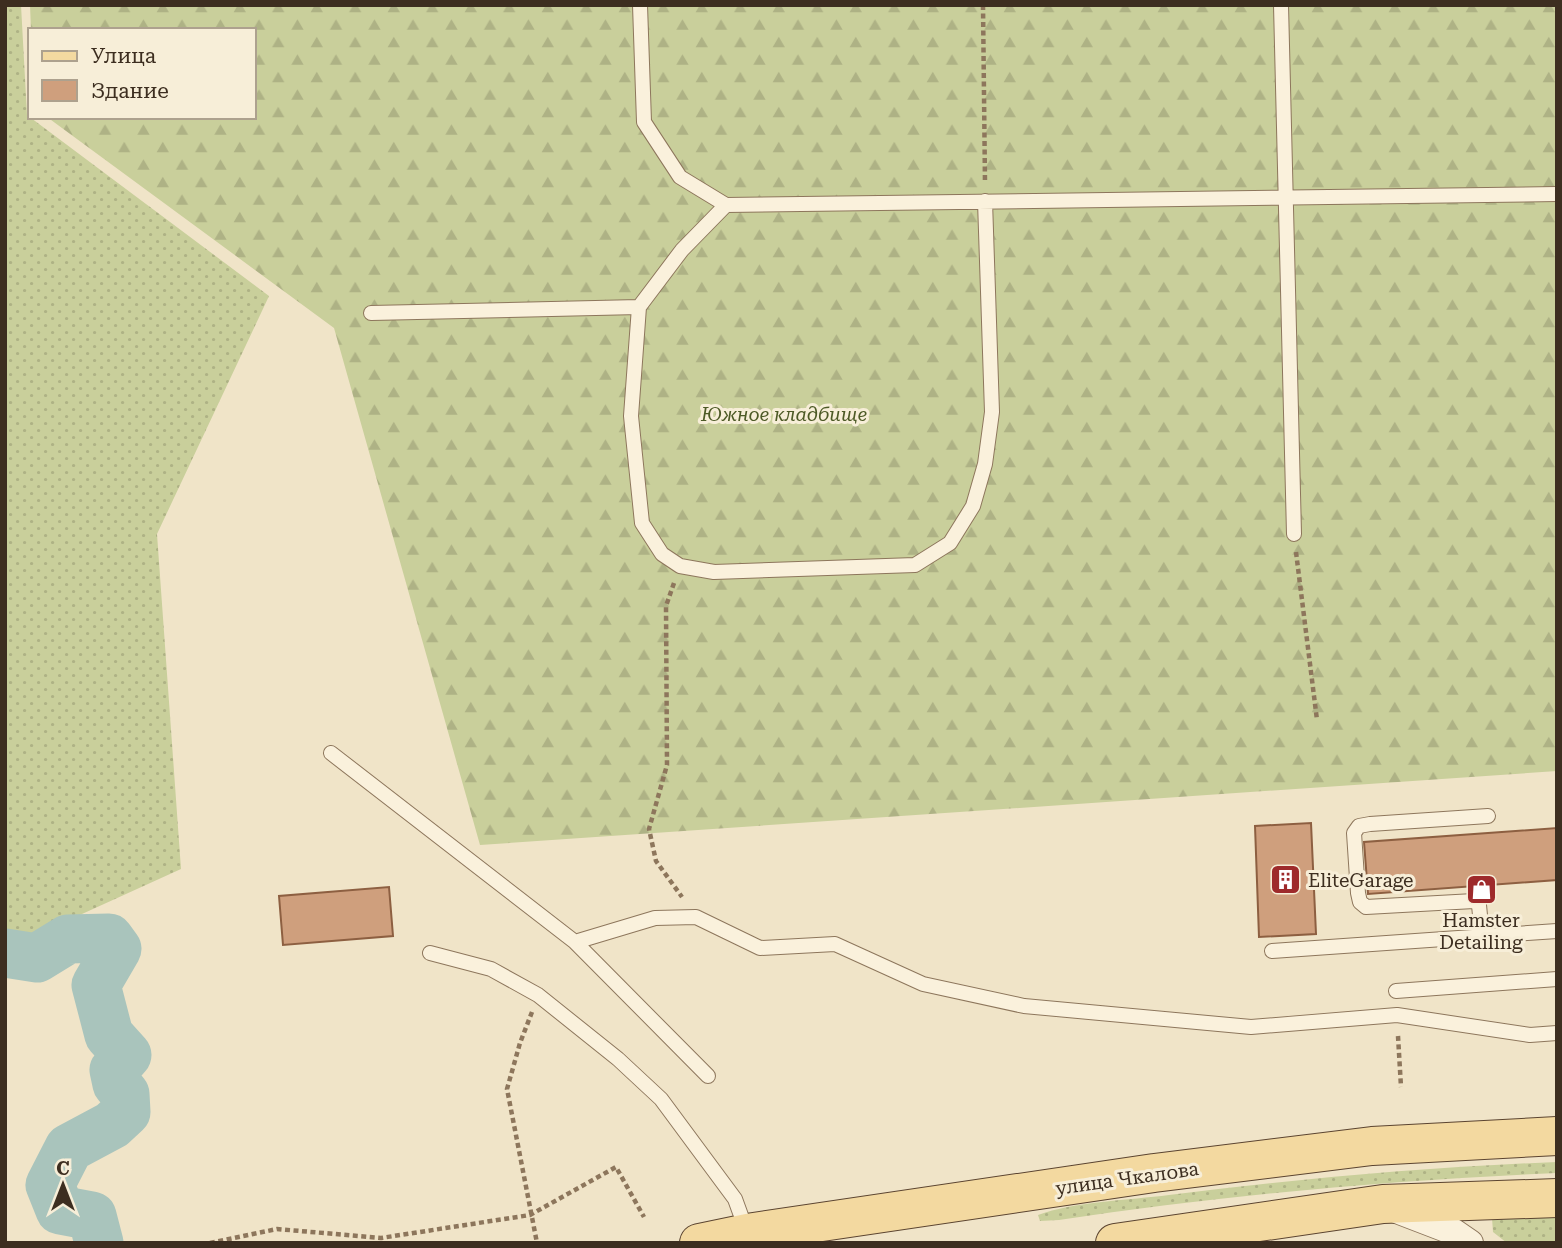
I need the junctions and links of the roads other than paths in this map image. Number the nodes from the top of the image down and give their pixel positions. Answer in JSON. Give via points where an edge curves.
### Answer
{"nodes":[{"id":1,"x":640,"y":5,"type":"edge"},
{"id":2,"x":1282,"y":5,"type":"edge"},
{"id":3,"x":1557,"y":194,"type":"edge"},
{"id":4,"x":1286,"y":197,"type":"junction"},
{"id":5,"x":985,"y":201,"type":"junction"},
{"id":6,"x":726,"y":205,"type":"junction"},
{"id":7,"x":639,"y":307,"type":"junction"},
{"id":8,"x":371,"y":313,"type":"dead end"},
{"id":9,"x":1294,"y":534,"type":"road end"},
{"id":10,"x":331,"y":753,"type":"dead end"},
{"id":11,"x":1488,"y":816,"type":"dead end"},
{"id":12,"x":1557,"y":931,"type":"edge"},
{"id":13,"x":1482,"y":936,"type":"junction"},
{"id":14,"x":575,"y":942,"type":"junction"},
{"id":15,"x":1272,"y":951,"type":"dead end"},
{"id":16,"x":430,"y":953,"type":"dead end"},
{"id":17,"x":1557,"y":979,"type":"edge"},
{"id":18,"x":1396,"y":991,"type":"dead end"},
{"id":19,"x":1557,"y":1033,"type":"edge"},
{"id":20,"x":708,"y":1076,"type":"dead end"},
{"id":21,"x":1557,"y":1136,"type":"edge"},
{"id":22,"x":1557,"y":1198,"type":"edge"},
{"id":23,"x":1383,"y":1204,"type":"junction"},
{"id":24,"x":747,"y":1233,"type":"junction"},
{"id":25,"x":699,"y":1243,"type":"edge"},
{"id":26,"x":1115,"y":1243,"type":"edge"},
{"id":27,"x":1470,"y":1243,"type":"edge"}],
"edges":[{"from":1,"to":6,"type":"lane","via":[[644,122],[680,177]]},
{"from":2,"to":4,"type":"lane"},
{"from":3,"to":4,"type":"lane"},
{"from":4,"to":5,"type":"lane"},
{"from":4,"to":9,"type":"lane"},
{"from":5,"to":6,"type":"lane"},
{"from":5,"to":7,"type":"lane","via":[[992,412],[985,464],[972,506],[950,543],[915,565],[713,572],[680,566],[662,554],[642,523],[631,416]]},
{"from":6,"to":7,"type":"lane","via":[[682,250]]},
{"from":7,"to":8,"type":"lane"},
{"from":10,"to":14,"type":"lane"},
{"from":11,"to":13,"type":"lane","via":[[1370,824],[1359,826],[1354,833],[1358,893],[1366,907],[1474,901],[1479,905]]},
{"from":12,"to":13,"type":"lane"},
{"from":13,"to":15,"type":"lane"},
{"from":14,"to":19,"type":"lane","via":[[655,918],[696,917],[760,948],[835,944],[923,984],[1024,1006],[1251,1027],[1397,1015],[1530,1035]]},
{"from":14,"to":20,"type":"lane"},
{"from":16,"to":24,"type":"lane","via":[[491,969],[538,995],[618,1059],[661,1099],[735,1199]]},
{"from":17,"to":18,"type":"lane"},
{"from":21,"to":24,"type":"main road","name":"улица Чкалова","via":[[1372,1146]]},
{"from":22,"to":23,"type":"main road"},
{"from":23,"to":26,"type":"main road"},
{"from":23,"to":27,"type":"street"},
{"from":24,"to":25,"type":"main road","name":"улица Чкалова"}]}
